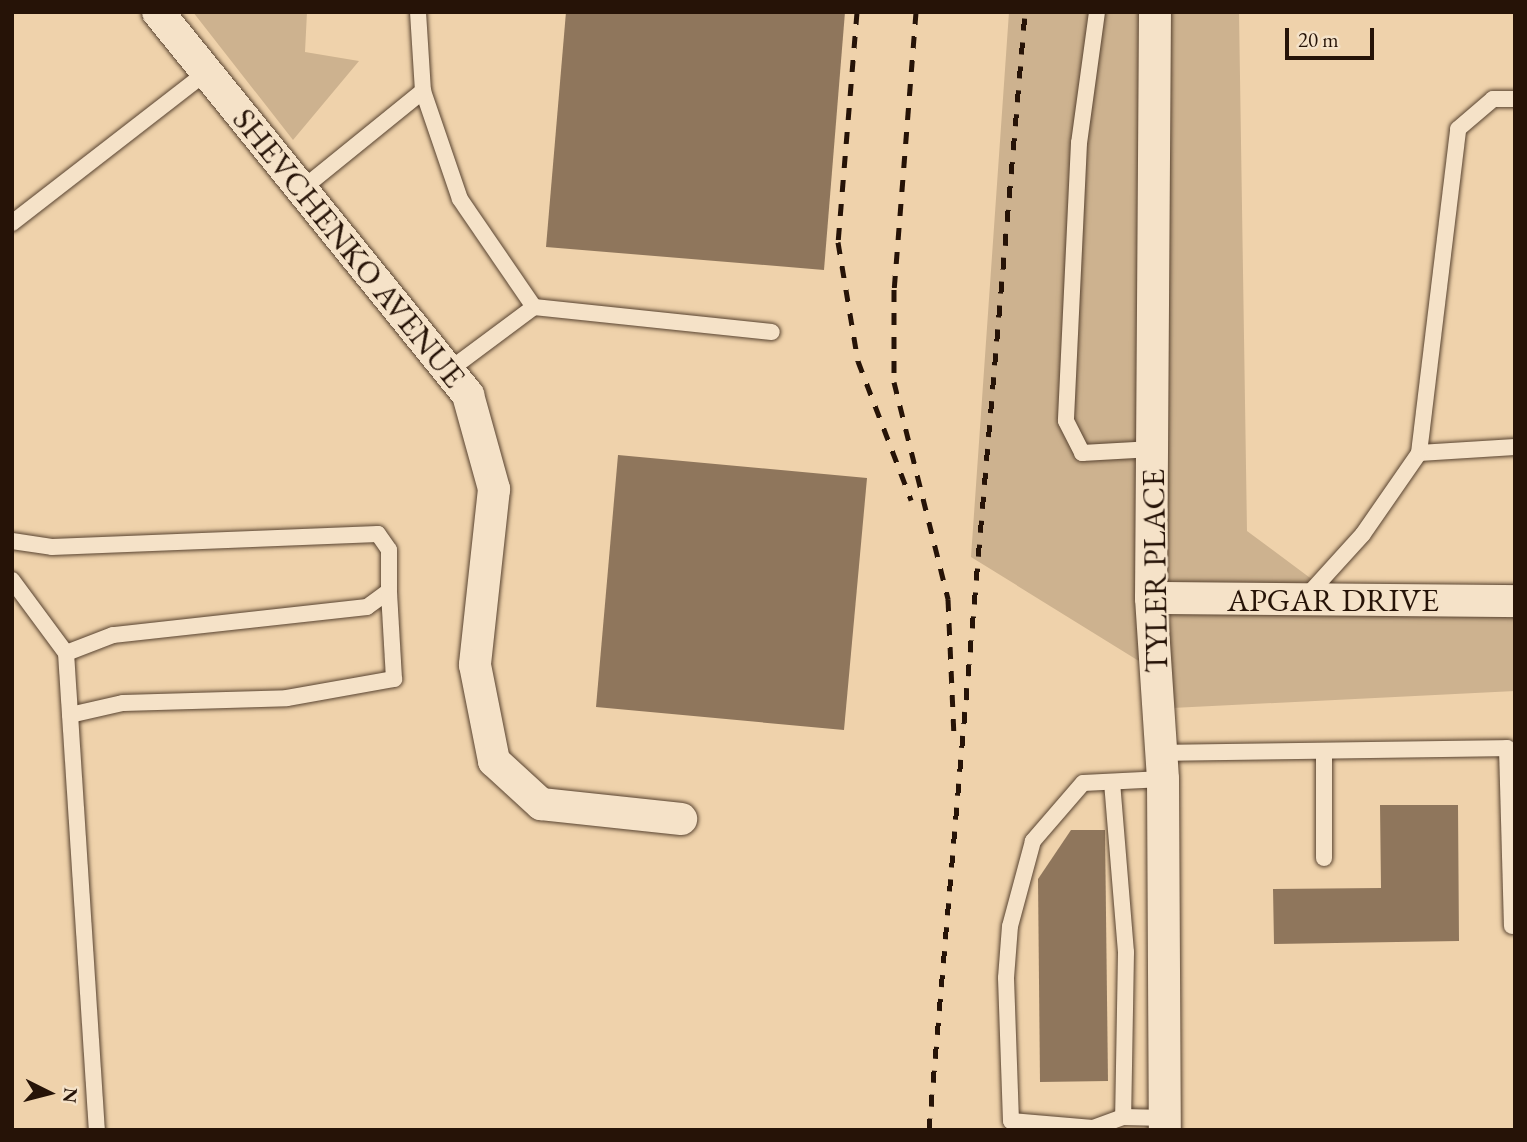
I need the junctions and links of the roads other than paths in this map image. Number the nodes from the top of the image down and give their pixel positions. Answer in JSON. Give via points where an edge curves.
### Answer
{"nodes":[{"id":1,"x":158,"y":12,"type":"edge"},
{"id":2,"x":418,"y":12,"type":"edge"},
{"id":3,"x":1097,"y":12,"type":"edge"},
{"id":4,"x":1155,"y":12,"type":"edge"},
{"id":5,"x":207,"y":72,"type":"junction"},
{"id":6,"x":423,"y":91,"type":"junction"},
{"id":7,"x":1515,"y":99,"type":"edge"},
{"id":8,"x":302,"y":189,"type":"junction"},
{"id":9,"x":12,"y":223,"type":"edge"},
{"id":10,"x":534,"y":307,"type":"junction"},
{"id":11,"x":772,"y":332,"type":"dead end"},
{"id":12,"x":448,"y":371,"type":"junction"},
{"id":13,"x":1515,"y":447,"type":"edge"},
{"id":14,"x":1153,"y":449,"type":"junction"},
{"id":15,"x":1419,"y":453,"type":"junction"},
{"id":16,"x":12,"y":541,"type":"edge"},
{"id":17,"x":12,"y":580,"type":"edge"},
{"id":18,"x":389,"y":591,"type":"junction"},
{"id":19,"x":1151,"y":598,"type":"junction"},
{"id":20,"x":1303,"y":600,"type":"junction"},
{"id":21,"x":1515,"y":601,"type":"edge"},
{"id":22,"x":66,"y":653,"type":"junction"},
{"id":23,"x":70,"y":715,"type":"junction"},
{"id":24,"x":1324,"y":752,"type":"junction"},
{"id":25,"x":1162,"y":766,"type":"junction"},
{"id":26,"x":1112,"y":782,"type":"junction"},
{"id":27,"x":681,"y":819,"type":"dead end"},
{"id":28,"x":1324,"y":858,"type":"dead end"},
{"id":29,"x":1512,"y":926,"type":"dead end"},
{"id":30,"x":1123,"y":1117,"type":"junction"},
{"id":31,"x":1166,"y":1124,"type":"edge"},
{"id":32,"x":97,"y":1130,"type":"edge"}],
"edges":[{"from":1,"to":5,"type":"street","name":"SHEVCHENKO AVENUE"},
{"from":2,"to":6,"type":"lane"},
{"from":3,"to":14,"type":"lane","via":[[1079,144],[1066,421],[1082,453]]},
{"from":4,"to":14,"type":"street","name":"TYLER PLACE"},
{"from":5,"to":8,"type":"street","name":"SHEVCHENKO AVENUE"},
{"from":5,"to":9,"type":"lane"},
{"from":6,"to":8,"type":"lane"},
{"from":6,"to":10,"type":"lane","via":[[460,199]]},
{"from":7,"to":15,"type":"lane","via":[[1493,99],[1458,129]]},
{"from":8,"to":12,"type":"street","name":"SHEVCHENKO AVENUE"},
{"from":10,"to":11,"type":"lane"},
{"from":10,"to":12,"type":"lane"},
{"from":12,"to":27,"type":"street","name":"SHEVCHENKO AVENUE","via":[[468,396],[494,489],[475,664],[494,761],[541,804]]},
{"from":13,"to":15,"type":"lane"},
{"from":14,"to":19,"type":"street","name":"TYLER PLACE"},
{"from":15,"to":20,"type":"lane","via":[[1363,534]]},
{"from":16,"to":18,"type":"lane","via":[[52,547],[378,534],[389,551]]},
{"from":17,"to":22,"type":"lane"},
{"from":18,"to":22,"type":"lane","via":[[367,607],[113,635]]},
{"from":18,"to":23,"type":"lane","via":[[394,679],[287,698],[123,703]]},
{"from":19,"to":20,"type":"street","name":"APGAR DRIVE"},
{"from":19,"to":25,"type":"street","name":"TYLER PLACE"},
{"from":20,"to":21,"type":"street","name":"APGAR DRIVE"},
{"from":22,"to":23,"type":"lane"},
{"from":23,"to":32,"type":"lane"},
{"from":24,"to":25,"type":"lane"},
{"from":24,"to":28,"type":"lane"},
{"from":24,"to":29,"type":"lane","via":[[1507,748]]},
{"from":25,"to":26,"type":"lane"},
{"from":25,"to":31,"type":"street","name":"TYLER PLACE"},
{"from":26,"to":30,"type":"lane","via":[[1126,952]]},
{"from":26,"to":30,"type":"lane","via":[[1083,783],[1033,842],[1010,926],[1006,978],[1011,1121],[1093,1128]]},
{"from":30,"to":31,"type":"lane"}]}
